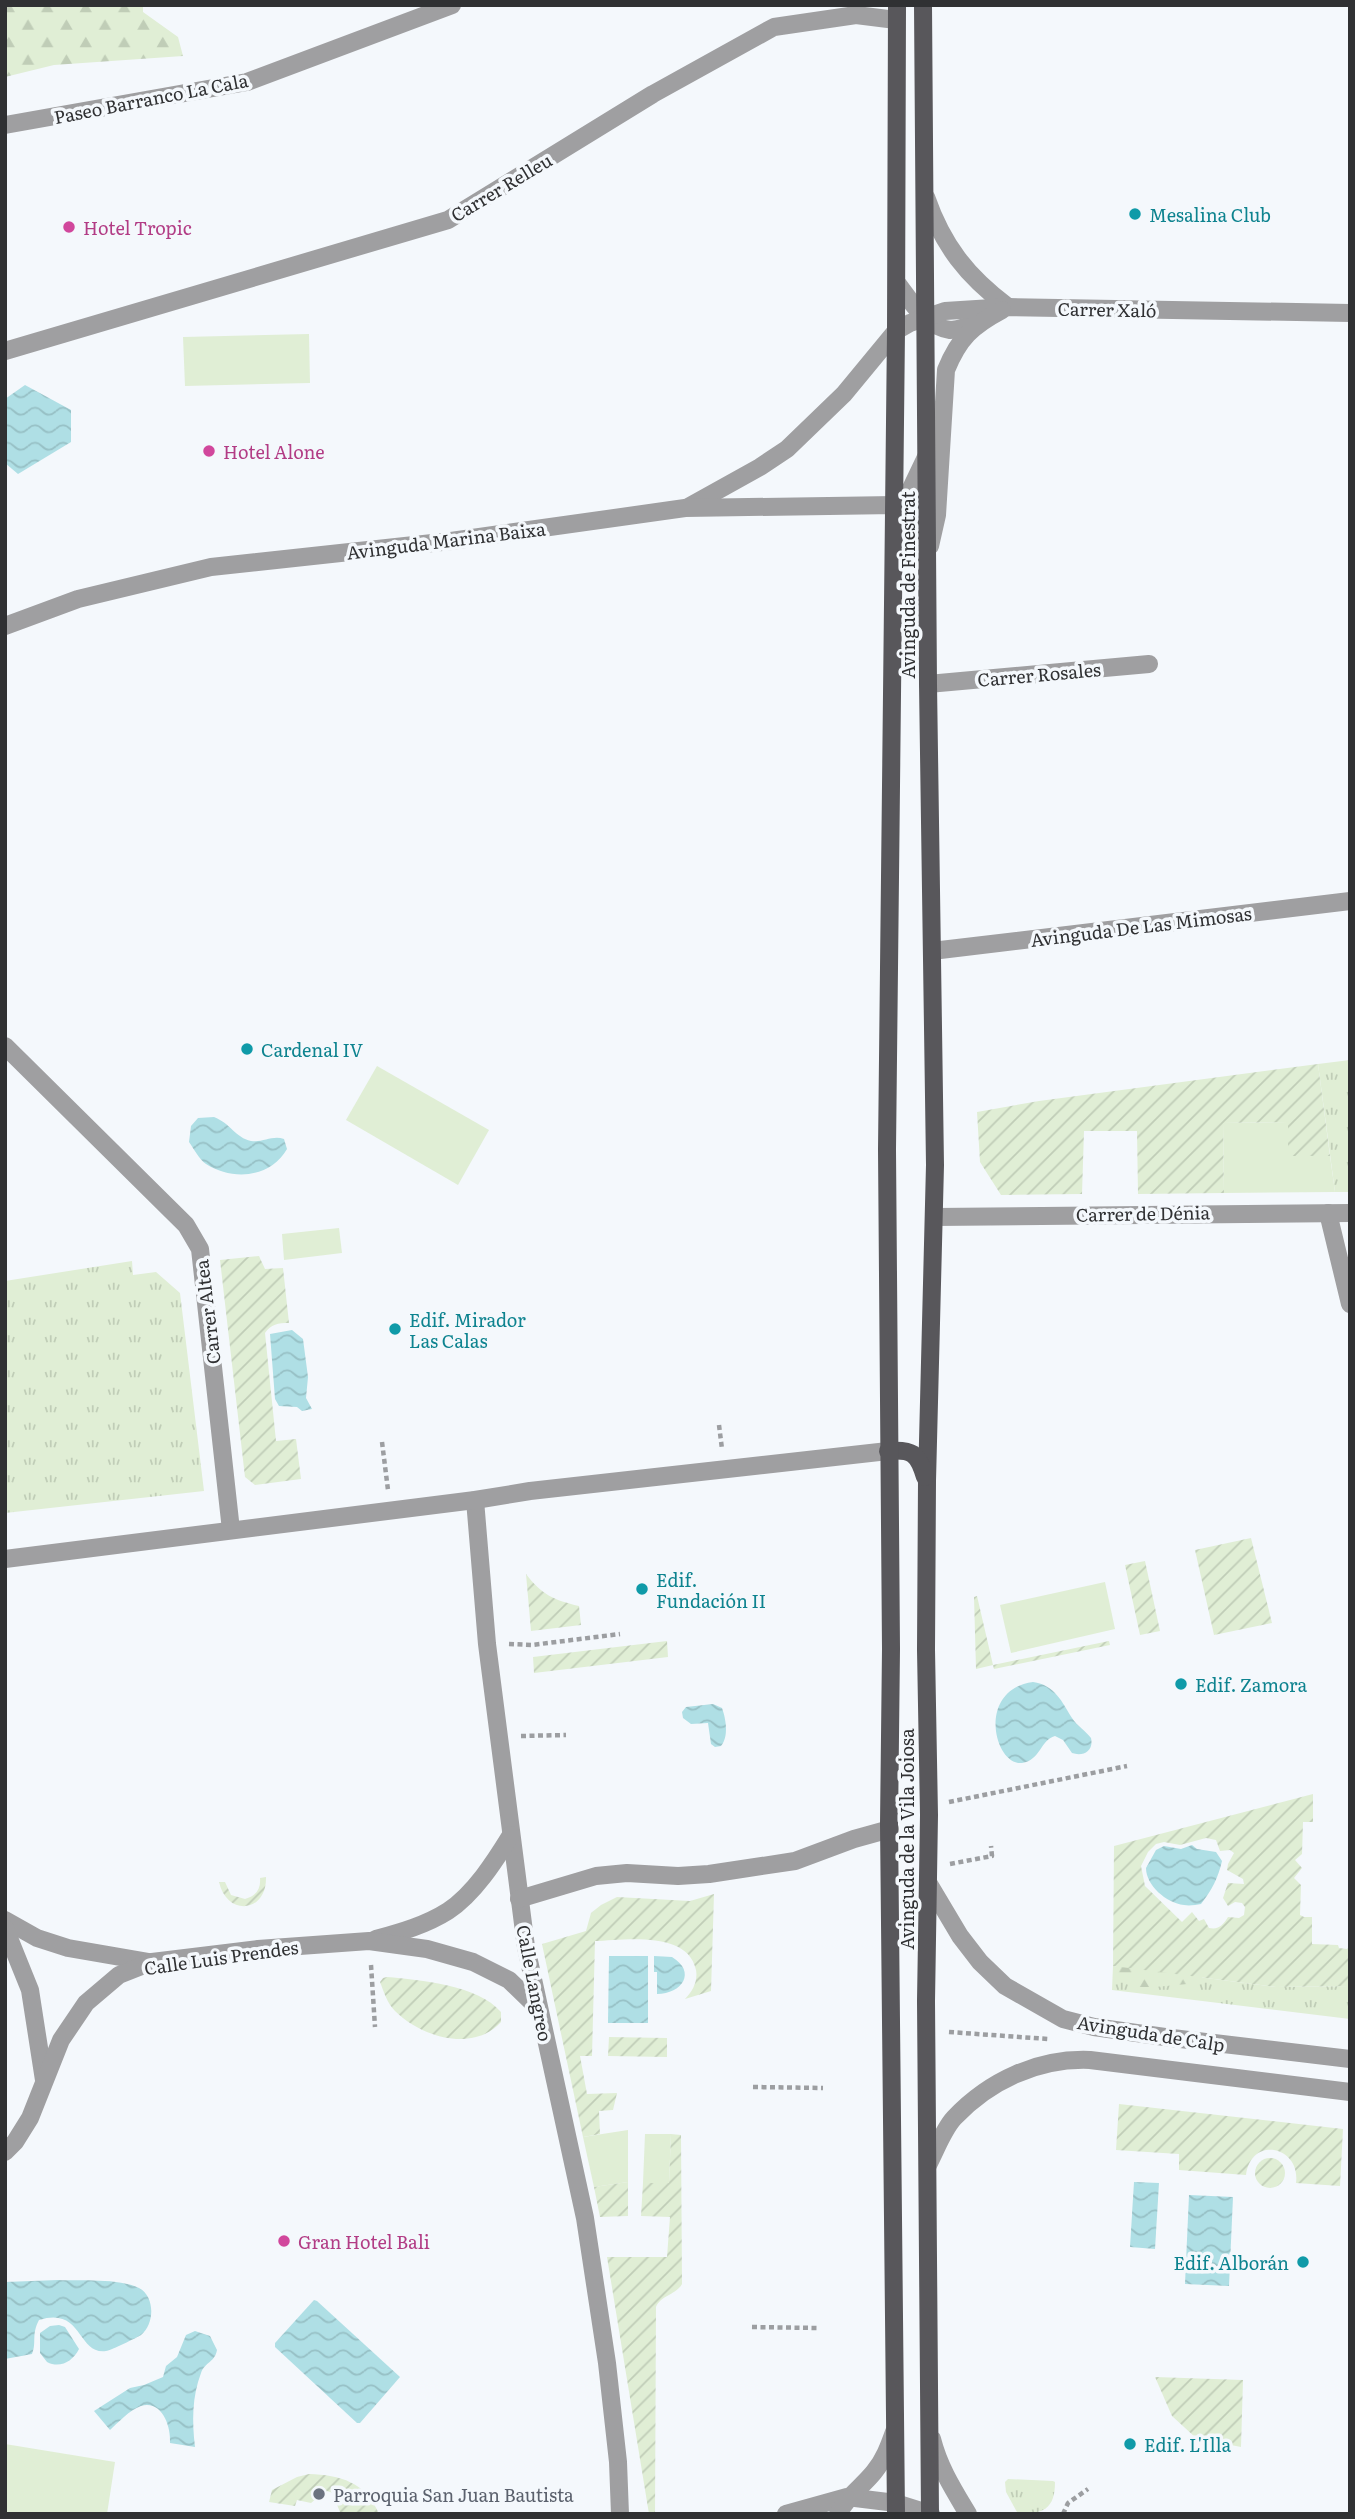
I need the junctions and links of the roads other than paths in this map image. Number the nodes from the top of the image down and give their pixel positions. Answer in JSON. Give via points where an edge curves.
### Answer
{"nodes":[{"id":1,"x":452,"y":5,"type":"edge"},
{"id":2,"x":923,"y":5,"type":"edge"},
{"id":3,"x":856,"y":10,"type":"edge"},
{"id":4,"x":896,"y":13,"type":"edge"},
{"id":5,"x":5,"y":125,"type":"edge"},
{"id":6,"x":926,"y":194,"type":"junction"},
{"id":7,"x":897,"y":283,"type":"junction"},
{"id":8,"x":1007,"y":307,"type":"junction"},
{"id":9,"x":1350,"y":313,"type":"edge"},
{"id":10,"x":925,"y":317,"type":"junction"},
{"id":11,"x":977,"y":323,"type":"junction"},
{"id":12,"x":896,"y":331,"type":"junction"},
{"id":13,"x":5,"y":351,"type":"edge"},
{"id":14,"x":927,"y":455,"type":"junction"},
{"id":15,"x":895,"y":505,"type":"junction"},
{"id":16,"x":685,"y":508,"type":"junction"},
{"id":17,"x":927,"y":553,"type":"junction"},
{"id":18,"x":5,"y":626,"type":"edge"},
{"id":19,"x":1149,"y":664,"type":"dead end"},
{"id":20,"x":928,"y":684,"type":"junction"},
{"id":21,"x":1350,"y":901,"type":"edge"},
{"id":22,"x":932,"y":951,"type":"junction"},
{"id":23,"x":5,"y":1045,"type":"edge"},
{"id":24,"x":888,"y":1157,"type":"joint"},
{"id":25,"x":935,"y":1165,"type":"joint"},
{"id":26,"x":1328,"y":1213,"type":"junction"},
{"id":27,"x":1350,"y":1213,"type":"edge"},
{"id":28,"x":935,"y":1217,"type":"junction"},
{"id":29,"x":1350,"y":1304,"type":"edge"},
{"id":30,"x":929,"y":1407,"type":"junction"},
{"id":31,"x":896,"y":1450,"type":"junction"},
{"id":32,"x":927,"y":1481,"type":"junction"},
{"id":33,"x":475,"y":1500,"type":"junction"},
{"id":34,"x":231,"y":1530,"type":"junction"},
{"id":35,"x":5,"y":1559,"type":"edge"},
{"id":36,"x":890,"y":1829,"type":"junction"},
{"id":37,"x":511,"y":1835,"type":"junction"},
{"id":38,"x":929,"y":1876,"type":"junction"},
{"id":39,"x":519,"y":1899,"type":"junction"},
{"id":40,"x":5,"y":1920,"type":"edge"},
{"id":41,"x":5,"y":1928,"type":"edge"},
{"id":42,"x":369,"y":1941,"type":"junction"},
{"id":43,"x":152,"y":1962,"type":"junction"},
{"id":44,"x":539,"y":2009,"type":"junction"},
{"id":45,"x":1350,"y":2059,"type":"edge"},
{"id":46,"x":45,"y":2084,"type":"junction"},
{"id":47,"x":1350,"y":2092,"type":"edge"},
{"id":48,"x":5,"y":2152,"type":"edge"},
{"id":49,"x":928,"y":2165,"type":"junction"},
{"id":50,"x":896,"y":2425,"type":"junction"},
{"id":51,"x":929,"y":2428,"type":"junction"},
{"id":52,"x":847,"y":2497,"type":"junction"},
{"id":53,"x":896,"y":2508,"type":"edge"},
{"id":54,"x":620,"y":2514,"type":"edge"},
{"id":55,"x":786,"y":2514,"type":"edge"},
{"id":56,"x":838,"y":2514,"type":"edge"},
{"id":57,"x":930,"y":2514,"type":"edge"},
{"id":58,"x":968,"y":2514,"type":"edge"}],
"edges":[{"from":1,"to":5,"type":"street","name":"Paseo Barranco La Cala","via":[[247,82]]},
{"from":2,"to":6,"type":"main road","name":"Avinguda de Finestrat"},
{"from":3,"to":4,"type":"street","name":"Carrer Relleu"},
{"from":3,"to":13,"type":"street","name":"Carrer Relleu","via":[[774,27],[653,94],[448,220]]},
{"from":4,"to":7,"type":"main road","name":"Avinguda de Finestrat"},
{"from":6,"to":8,"type":"street","via":[[957,261]]},
{"from":6,"to":10,"type":"main road","name":"Avinguda de Finestrat"},
{"from":7,"to":10,"type":"street"},
{"from":7,"to":12,"type":"main road","name":"Avinguda de Finestrat"},
{"from":8,"to":9,"type":"street","name":"Carrer Xaló"},
{"from":8,"to":10,"type":"street","name":"Carrer Xaló","via":[[945,311]]},
{"from":8,"to":11,"type":"street"},
{"from":10,"to":11,"type":"street","via":[[953,330]]},
{"from":10,"to":12,"type":"street","name":"Carrer Xaló"},
{"from":10,"to":14,"type":"main road","name":"Avinguda de Finestrat"},
{"from":11,"to":17,"type":"street","via":[[954,350],[946,370],[937,515]]},
{"from":12,"to":15,"type":"main road","name":"Avinguda de Finestrat"},
{"from":12,"to":16,"type":"street","via":[[844,394],[787,449]]},
{"from":14,"to":15,"type":"street","name":"Avinguda de Finestrat","via":[[906,499]]},
{"from":14,"to":17,"type":"main road","name":"Avinguda de Finestrat"},
{"from":15,"to":16,"type":"street","name":"Avinguda Marina Baixa"},
{"from":15,"to":17,"type":"street","name":"Avinguda de Finestrat","via":[[910,513]]},
{"from":15,"to":24,"type":"main road","name":"Avinguda de Finestrat"},
{"from":16,"to":18,"type":"street","name":"Avinguda Marina Baixa","via":[[452,541],[211,567],[78,599]]},
{"from":17,"to":20,"type":"main road","name":"Avinguda de Finestrat"},
{"from":19,"to":20,"type":"street","name":"Carrer Rosales"},
{"from":20,"to":22,"type":"main road","name":"Avinguda de Finestrat"},
{"from":21,"to":22,"type":"street","name":"Avinguda De Las Mimosas"},
{"from":22,"to":25,"type":"main road","name":"Avinguda de Finestrat"},
{"from":23,"to":34,"type":"street","name":"Carrer Altea","via":[[186,1225],[200,1249]]},
{"from":24,"to":31,"type":"main road","name":"Avinguda de la Vila Joiosa"},
{"from":25,"to":28,"type":"main road","name":"Avinguda de la Vila Joiosa"},
{"from":26,"to":27,"type":"street","name":"Carrer de Dénia"},
{"from":26,"to":28,"type":"street","name":"Carrer de Dénia"},
{"from":26,"to":29,"type":"street"},
{"from":28,"to":30,"type":"main road","name":"Avinguda de la Vila Joiosa"},
{"from":30,"to":31,"type":"main road","via":[[917,1435]]},
{"from":30,"to":32,"type":"main road","name":"Avinguda de la Vila Joiosa"},
{"from":31,"to":32,"type":"main road","via":[[913,1453]]},
{"from":31,"to":33,"type":"street"},
{"from":31,"to":36,"type":"main road","name":"Avinguda de la Vila Joiosa"},
{"from":32,"to":38,"type":"main road","name":"Avinguda de la Vila Joiosa"},
{"from":33,"to":34,"type":"street"},
{"from":33,"to":37,"type":"street","name":"Calle Langreo"},
{"from":34,"to":35,"type":"street"},
{"from":36,"to":39,"type":"street","via":[[782,1864],[709,1874],[596,1877]]},
{"from":36,"to":50,"type":"main road","name":"Avinguda de la Vila Joiosa"},
{"from":37,"to":39,"type":"street","name":"Calle Langreo"},
{"from":37,"to":42,"type":"street","via":[[488,1873],[449,1910],[411,1929]]},
{"from":38,"to":45,"type":"street","name":"Avinguda de Calp","via":[[960,1936],[980,1962],[1005,1986],[1063,2020]]},
{"from":38,"to":49,"type":"main road","name":"Avinguda de la Vila Joiosa"},
{"from":39,"to":44,"type":"street","name":"Calle Langreo"},
{"from":40,"to":43,"type":"street","via":[[68,1948]]},
{"from":41,"to":46,"type":"street","via":[[30,1990]]},
{"from":42,"to":43,"type":"street","name":"Calle Luis Prendes"},
{"from":42,"to":44,"type":"street","via":[[428,1949],[473,1962],[509,1980]]},
{"from":43,"to":46,"type":"street","name":"Calle Luis Prendes","via":[[119,1975],[86,2003],[61,2040]]},
{"from":44,"to":54,"type":"street","name":"Calle Langreo","via":[[585,2218],[607,2363]]},
{"from":46,"to":48,"type":"street","name":"Calle Luis Prendes","via":[[30,2118]]},
{"from":47,"to":49,"type":"street","name":"Avinguda de Calp","via":[[1069,2059],[1039,2065],[985,2091],[953,2119]]},
{"from":49,"to":51,"type":"main road","name":"Avinguda de la Vila Joiosa"},
{"from":50,"to":52,"type":"street","name":"Avinguda de la Vila Joiosa","via":[[875,2471]]},
{"from":50,"to":53,"type":"main road","name":"Avinguda de la Vila Joiosa"},
{"from":51,"to":57,"type":"main road","name":"Avinguda de la Vila Joiosa"},
{"from":51,"to":58,"type":"street","via":[[937,2459]]},
{"from":52,"to":53,"type":"street"},
{"from":52,"to":55,"type":"street"},
{"from":52,"to":56,"type":"street","name":"Avinguda de la Vila Joiosa"},
{"from":53,"to":57,"type":"street"}]}
